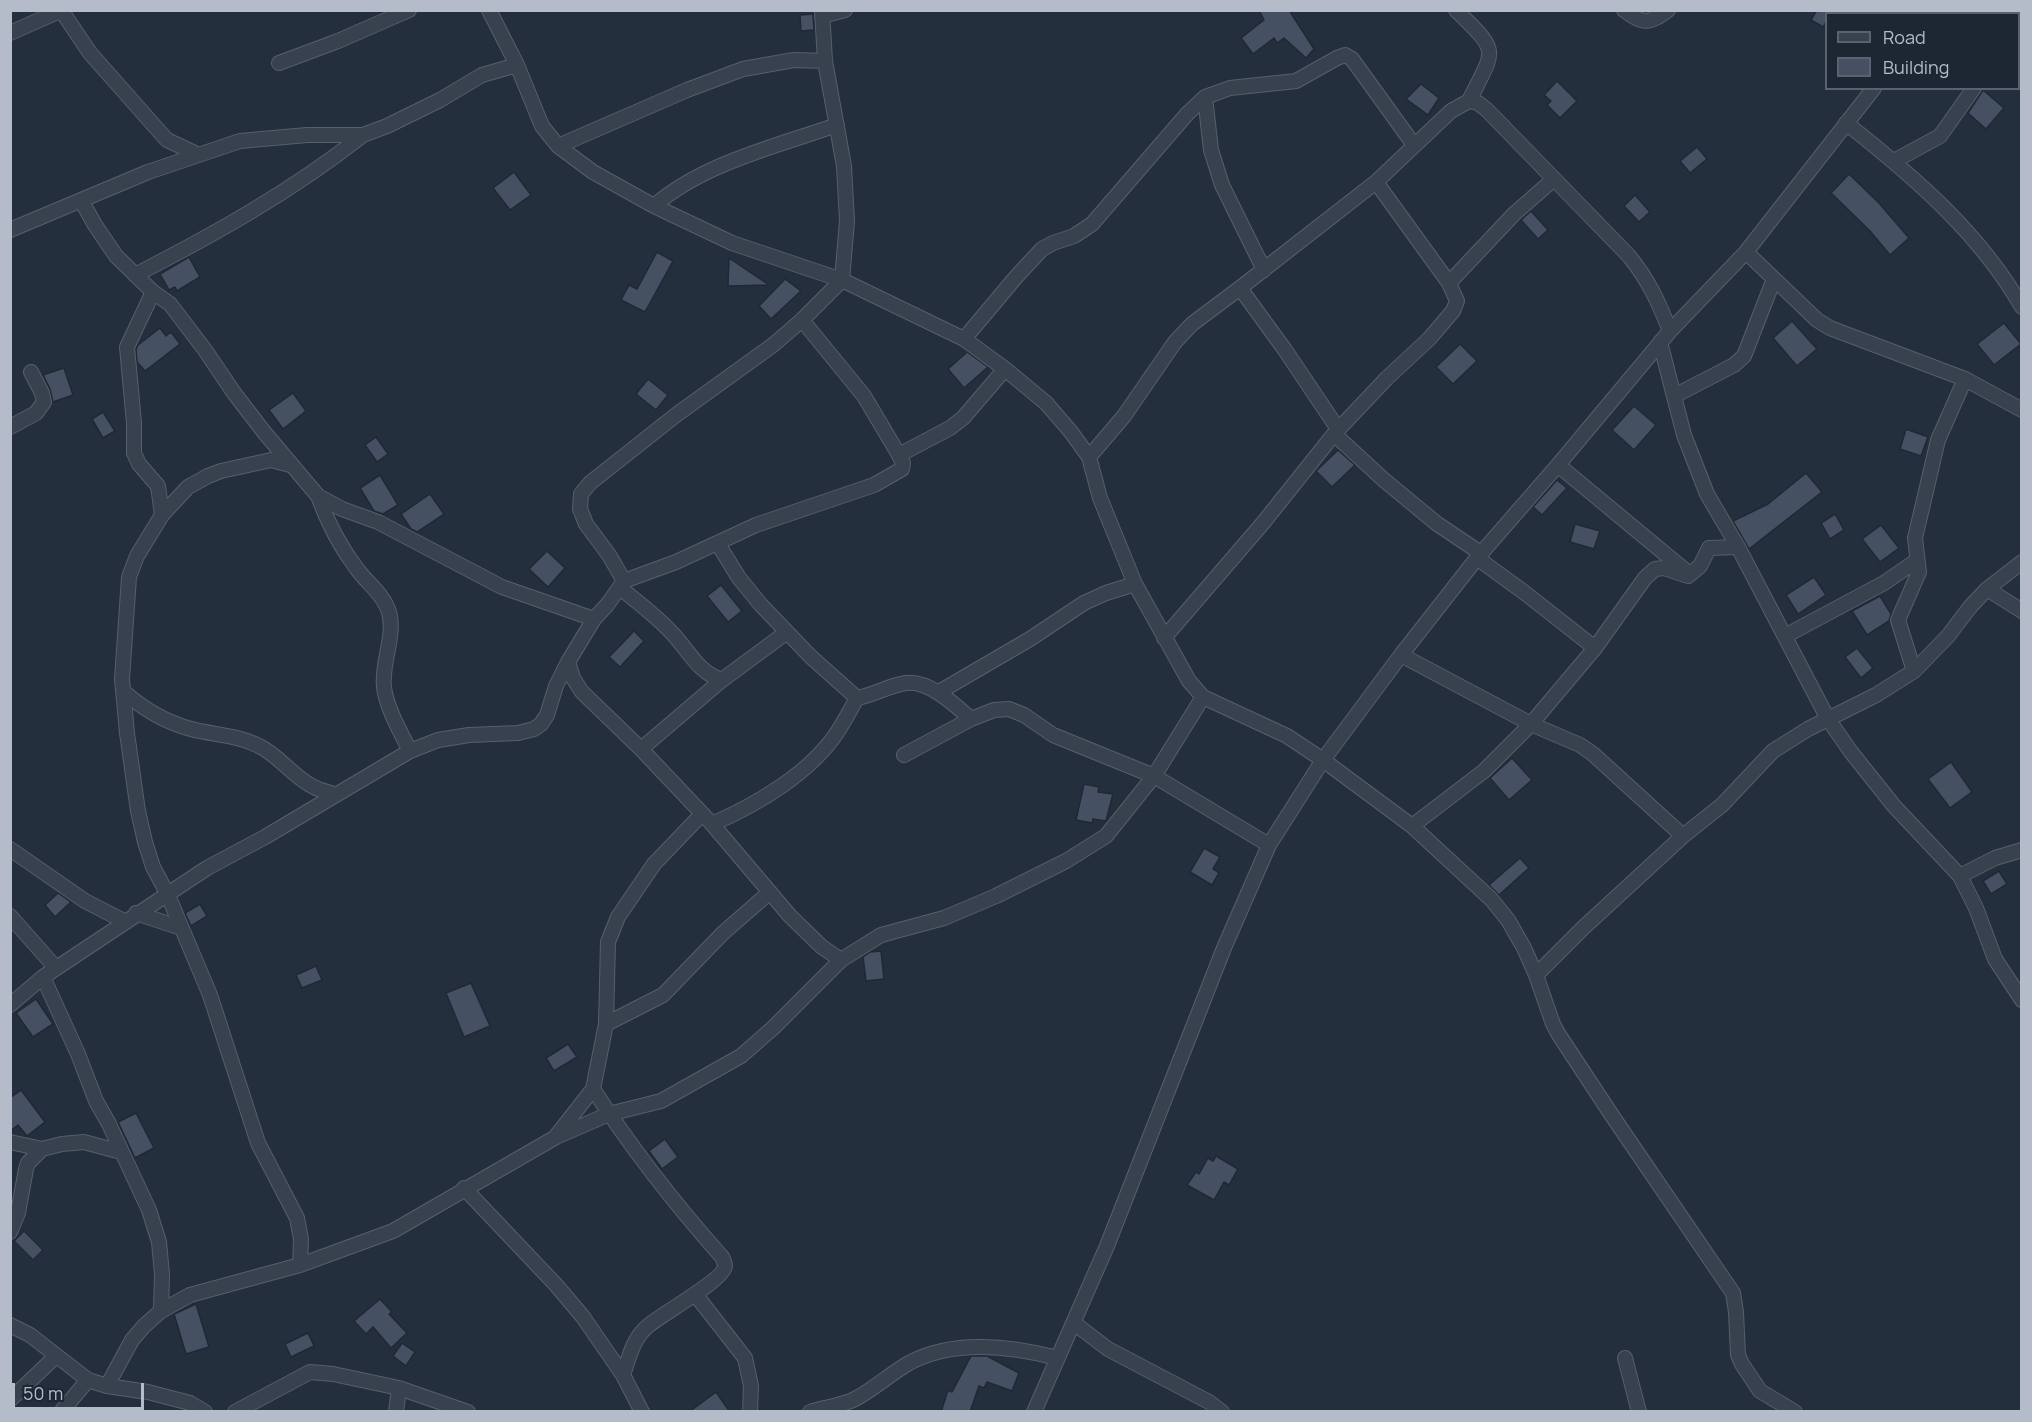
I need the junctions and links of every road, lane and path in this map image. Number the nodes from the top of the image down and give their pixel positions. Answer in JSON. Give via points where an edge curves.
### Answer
{"nodes":[{"id":1,"x":409,"y":10,"type":"edge"},
{"id":2,"x":489,"y":10,"type":"edge"},
{"id":3,"x":845,"y":10,"type":"edge"},
{"id":4,"x":1456,"y":10,"type":"edge"},
{"id":5,"x":1624,"y":10,"type":"edge"},
{"id":6,"x":1668,"y":10,"type":"edge"},
{"id":7,"x":62,"y":11,"type":"edge"},
{"id":8,"x":822,"y":13,"type":"edge"},
{"id":9,"x":10,"y":33,"type":"edge"},
{"id":10,"x":825,"y":61,"type":"junction"},
{"id":11,"x":279,"y":63,"type":"dead end"},
{"id":12,"x":518,"y":65,"type":"junction"},
{"id":13,"x":1872,"y":90,"type":"edge"},
{"id":14,"x":1973,"y":90,"type":"edge"},
{"id":15,"x":1205,"y":97,"type":"junction"},
{"id":16,"x":1469,"y":102,"type":"junction"},
{"id":17,"x":1846,"y":123,"type":"junction"},
{"id":18,"x":837,"y":125,"type":"junction"},
{"id":19,"x":363,"y":135,"type":"junction"},
{"id":20,"x":167,"y":140,"type":"junction"},
{"id":21,"x":1414,"y":145,"type":"junction"},
{"id":22,"x":558,"y":146,"type":"junction"},
{"id":23,"x":197,"y":154,"type":"junction"},
{"id":24,"x":1894,"y":161,"type":"junction"},
{"id":25,"x":174,"y":162,"type":"junction"},
{"id":26,"x":1554,"y":179,"type":"junction"},
{"id":27,"x":1376,"y":182,"type":"junction"},
{"id":28,"x":81,"y":200,"type":"junction"},
{"id":29,"x":654,"y":206,"type":"junction"},
{"id":30,"x":10,"y":230,"type":"edge"},
{"id":31,"x":1746,"y":252,"type":"junction"},
{"id":32,"x":1264,"y":270,"type":"junction"},
{"id":33,"x":135,"y":275,"type":"junction"},
{"id":34,"x":1774,"y":279,"type":"junction"},
{"id":35,"x":842,"y":280,"type":"junction"},
{"id":36,"x":1449,"y":283,"type":"junction"},
{"id":37,"x":1240,"y":288,"type":"junction"},
{"id":38,"x":153,"y":292,"type":"junction"},
{"id":39,"x":2020,"y":299,"type":"edge"},
{"id":40,"x":802,"y":320,"type":"junction"},
{"id":41,"x":1670,"y":331,"type":"junction"},
{"id":42,"x":964,"y":339,"type":"junction"},
{"id":43,"x":1660,"y":342,"type":"junction"},
{"id":44,"x":1005,"y":369,"type":"junction"},
{"id":45,"x":31,"y":372,"type":"dead end"},
{"id":46,"x":1965,"y":379,"type":"junction"},
{"id":47,"x":1674,"y":396,"type":"junction"},
{"id":48,"x":2022,"y":410,"type":"edge"},
{"id":49,"x":10,"y":427,"type":"edge"},
{"id":50,"x":1336,"y":432,"type":"junction"},
{"id":51,"x":899,"y":455,"type":"junction"},
{"id":52,"x":1089,"y":457,"type":"junction"},
{"id":53,"x":290,"y":465,"type":"junction"},
{"id":54,"x":1558,"y":465,"type":"junction"},
{"id":55,"x":318,"y":496,"type":"junction"},
{"id":56,"x":162,"y":515,"type":"junction"},
{"id":57,"x":718,"y":544,"type":"junction"},
{"id":58,"x":1738,"y":547,"type":"junction"},
{"id":59,"x":1480,"y":556,"type":"junction"},
{"id":60,"x":1916,"y":561,"type":"junction"},
{"id":61,"x":2022,"y":562,"type":"edge"},
{"id":62,"x":1690,"y":575,"type":"junction"},
{"id":63,"x":1135,"y":584,"type":"junction"},
{"id":64,"x":622,"y":585,"type":"junction"},
{"id":65,"x":1988,"y":589,"type":"junction"},
{"id":66,"x":2022,"y":611,"type":"edge"},
{"id":67,"x":594,"y":619,"type":"junction"},
{"id":68,"x":788,"y":632,"type":"junction"},
{"id":69,"x":1785,"y":636,"type":"junction"},
{"id":70,"x":1164,"y":638,"type":"junction"},
{"id":71,"x":1594,"y":648,"type":"junction"},
{"id":72,"x":1401,"y":656,"type":"junction"},
{"id":73,"x":568,"y":662,"type":"junction"},
{"id":74,"x":1914,"y":671,"type":"junction"},
{"id":75,"x":722,"y":680,"type":"junction"},
{"id":76,"x":123,"y":691,"type":"junction"},
{"id":77,"x":939,"y":692,"type":"junction"},
{"id":78,"x":1203,"y":697,"type":"junction"},
{"id":79,"x":857,"y":698,"type":"junction"},
{"id":80,"x":972,"y":719,"type":"junction"},
{"id":81,"x":1828,"y":719,"type":"junction"},
{"id":82,"x":1531,"y":724,"type":"junction"},
{"id":83,"x":641,"y":749,"type":"junction"},
{"id":84,"x":410,"y":751,"type":"junction"},
{"id":85,"x":904,"y":755,"type":"dead end"},
{"id":86,"x":1323,"y":760,"type":"junction"},
{"id":87,"x":1154,"y":776,"type":"junction"},
{"id":88,"x":336,"y":795,"type":"junction"},
{"id":89,"x":707,"y":819,"type":"junction"},
{"id":90,"x":1412,"y":826,"type":"junction"},
{"id":91,"x":1683,"y":836,"type":"junction"},
{"id":92,"x":1269,"y":844,"type":"junction"},
{"id":93,"x":10,"y":849,"type":"edge"},
{"id":94,"x":2022,"y":850,"type":"edge"},
{"id":95,"x":1960,"y":876,"type":"junction"},
{"id":96,"x":770,"y":892,"type":"junction"},
{"id":97,"x":167,"y":894,"type":"junction"},
{"id":98,"x":10,"y":916,"type":"edge"},
{"id":99,"x":130,"y":917,"type":"junction"},
{"id":100,"x":181,"y":928,"type":"junction"},
{"id":101,"x":841,"y":960,"type":"junction"},
{"id":102,"x":56,"y":968,"type":"junction"},
{"id":103,"x":1536,"y":975,"type":"junction"},
{"id":104,"x":42,"y":977,"type":"junction"},
{"id":105,"x":2022,"y":1000,"type":"edge"},
{"id":106,"x":10,"y":1005,"type":"edge"},
{"id":107,"x":606,"y":1024,"type":"junction"},
{"id":108,"x":593,"y":1089,"type":"junction"},
{"id":109,"x":609,"y":1114,"type":"junction"},
{"id":110,"x":556,"y":1137,"type":"junction"},
{"id":111,"x":10,"y":1142,"type":"edge"},
{"id":112,"x":42,"y":1149,"type":"junction"},
{"id":113,"x":122,"y":1152,"type":"junction"},
{"id":114,"x":464,"y":1188,"type":"junction"},
{"id":115,"x":10,"y":1232,"type":"edge"},
{"id":116,"x":300,"y":1265,"type":"junction"},
{"id":117,"x":695,"y":1294,"type":"junction"},
{"id":118,"x":161,"y":1311,"type":"junction"},
{"id":119,"x":1074,"y":1323,"type":"junction"},
{"id":120,"x":10,"y":1325,"type":"edge"},
{"id":121,"x":56,"y":1356,"type":"junction"},
{"id":122,"x":1059,"y":1358,"type":"junction"},
{"id":123,"x":1625,"y":1359,"type":"dead end"},
{"id":124,"x":622,"y":1376,"type":"junction"},
{"id":125,"x":88,"y":1380,"type":"junction"},
{"id":126,"x":107,"y":1386,"type":"junction"},
{"id":127,"x":399,"y":1388,"type":"junction"},
{"id":128,"x":10,"y":1400,"type":"edge"},
{"id":129,"x":62,"y":1412,"type":"edge"},
{"id":130,"x":205,"y":1412,"type":"edge"},
{"id":131,"x":235,"y":1412,"type":"edge"},
{"id":132,"x":396,"y":1412,"type":"edge"},
{"id":133,"x":468,"y":1412,"type":"edge"},
{"id":134,"x":642,"y":1412,"type":"edge"},
{"id":135,"x":750,"y":1412,"type":"edge"},
{"id":136,"x":810,"y":1412,"type":"edge"},
{"id":137,"x":1034,"y":1412,"type":"edge"},
{"id":138,"x":1222,"y":1412,"type":"edge"},
{"id":139,"x":1639,"y":1412,"type":"edge"},
{"id":140,"x":1795,"y":1412,"type":"edge"}],
"edges":[{"from":1,"to":11,"type":"street"},
{"from":2,"to":12,"type":"street"},
{"from":3,"to":8,"type":"street"},
{"from":4,"to":16,"type":"street","via":[[1490,48],[1491,57]]},
{"from":5,"to":6,"type":"street","via":[[1637,20],[1652,21]]},
{"from":7,"to":9,"type":"street"},
{"from":7,"to":20,"type":"street","via":[[90,53]]},
{"from":8,"to":10,"type":"street"},
{"from":10,"to":18,"type":"street"},
{"from":10,"to":22,"type":"street","via":[[794,60],[743,69]]},
{"from":12,"to":19,"type":"street","via":[[482,75],[440,100]]},
{"from":12,"to":22,"type":"street","via":[[542,126]]},
{"from":13,"to":17,"type":"street"},
{"from":14,"to":24,"type":"street","via":[[1940,136]]},
{"from":15,"to":21,"type":"street","via":[[1230,88],[1296,81],[1345,55],[1352,59]]},
{"from":15,"to":32,"type":"street","via":[[1211,150],[1221,184]]},
{"from":15,"to":42,"type":"street","via":[[1092,224],[1042,249]]},
{"from":16,"to":21,"type":"street","via":[[1451,111]]},
{"from":16,"to":26,"type":"street","via":[[1487,110]]},
{"from":17,"to":24,"type":"street"},
{"from":17,"to":31,"type":"street"},
{"from":18,"to":29,"type":"street","via":[[710,170],[671,190]]},
{"from":18,"to":35,"type":"street","via":[[847,221]]},
{"from":19,"to":23,"type":"street","via":[[268,137]]},
{"from":19,"to":33,"type":"street","via":[[328,163],[255,210]]},
{"from":20,"to":23,"type":"street"},
{"from":20,"to":25,"type":"street"},
{"from":21,"to":27,"type":"street"},
{"from":22,"to":29,"type":"street","via":[[593,172]]},
{"from":23,"to":25,"type":"street"},
{"from":24,"to":39,"type":"street","via":[[1959,221]]},
{"from":25,"to":28,"type":"street"},
{"from":26,"to":36,"type":"street","via":[[1514,214]]},
{"from":26,"to":41,"type":"street","via":[[1645,276]]},
{"from":27,"to":32,"type":"street"},
{"from":27,"to":36,"type":"street"},
{"from":28,"to":30,"type":"street"},
{"from":28,"to":33,"type":"street","via":[[111,248]]},
{"from":29,"to":35,"type":"street","via":[[732,243]]},
{"from":31,"to":34,"type":"street"},
{"from":31,"to":41,"type":"street"},
{"from":32,"to":37,"type":"street"},
{"from":33,"to":38,"type":"street"},
{"from":34,"to":46,"type":"street","via":[[1830,328]]},
{"from":34,"to":47,"type":"street","via":[[1744,356]]},
{"from":35,"to":40,"type":"street"},
{"from":35,"to":42,"type":"street"},
{"from":36,"to":50,"type":"street","via":[[1457,301],[1453,311]]},
{"from":37,"to":50,"type":"street","via":[[1285,350]]},
{"from":37,"to":52,"type":"street","via":[[1175,342],[1124,416]]},
{"from":38,"to":53,"type":"street","via":[[170,304]]},
{"from":38,"to":56,"type":"street","via":[[126,346],[134,453],[158,486]]},
{"from":40,"to":51,"type":"street","via":[[864,396]]},
{"from":40,"to":64,"type":"street","via":[[676,415],[581,494],[580,509],[586,524],[609,555]]},
{"from":41,"to":43,"type":"street"},
{"from":42,"to":44,"type":"street"},
{"from":43,"to":47,"type":"street"},
{"from":43,"to":54,"type":"street"},
{"from":44,"to":51,"type":"street","via":[[963,418]]},
{"from":44,"to":52,"type":"street","via":[[1046,403]]},
{"from":45,"to":49,"type":"street","via":[[44,402],[36,413]]},
{"from":46,"to":48,"type":"street"},
{"from":46,"to":60,"type":"street","via":[[1936,449],[1915,538]]},
{"from":47,"to":58,"type":"street","via":[[1704,488]]},
{"from":50,"to":59,"type":"street","via":[[1384,480]]},
{"from":50,"to":70,"type":"street"},
{"from":51,"to":57,"type":"street","via":[[902,469],[874,485],[756,525]]},
{"from":52,"to":63,"type":"street","via":[[1100,498]]},
{"from":53,"to":55,"type":"street"},
{"from":53,"to":56,"type":"street","via":[[271,460],[208,476],[188,488]]},
{"from":54,"to":59,"type":"street"},
{"from":54,"to":62,"type":"street"},
{"from":55,"to":67,"type":"street","via":[[378,522],[502,587]]},
{"from":55,"to":84,"type":"street","via":[[349,559],[381,597],[391,618],[384,687]]},
{"from":56,"to":76,"type":"street","via":[[129,577]]},
{"from":57,"to":64,"type":"street"},
{"from":57,"to":68,"type":"street","via":[[739,578]]},
{"from":58,"to":62,"type":"street","via":[[1709,549]]},
{"from":58,"to":69,"type":"street"},
{"from":59,"to":71,"type":"street"},
{"from":59,"to":72,"type":"street"},
{"from":60,"to":69,"type":"street","via":[[1884,583]]},
{"from":60,"to":74,"type":"street","via":[[1919,572],[1898,620]]},
{"from":61,"to":65,"type":"street"},
{"from":62,"to":71,"type":"street","via":[[1685,577],[1664,568],[1651,573]]},
{"from":63,"to":70,"type":"street"},
{"from":63,"to":77,"type":"street","via":[[1084,603]]},
{"from":64,"to":67,"type":"street"},
{"from":64,"to":75,"type":"street","via":[[673,633],[703,670]]},
{"from":65,"to":66,"type":"street"},
{"from":65,"to":74,"type":"street"},
{"from":67,"to":73,"type":"street"},
{"from":68,"to":75,"type":"street"},
{"from":68,"to":79,"type":"street"},
{"from":69,"to":81,"type":"street"},
{"from":70,"to":78,"type":"street"},
{"from":71,"to":82,"type":"street"},
{"from":72,"to":82,"type":"street"},
{"from":72,"to":86,"type":"street"},
{"from":73,"to":83,"type":"street","via":[[582,693]]},
{"from":73,"to":84,"type":"street","via":[[547,715],[534,729],[438,740]]},
{"from":74,"to":81,"type":"street"},
{"from":75,"to":83,"type":"street"},
{"from":76,"to":88,"type":"street","via":[[140,707],[169,722],[240,738],[258,746],[313,787]]},
{"from":76,"to":97,"type":"street","via":[[138,811],[153,867]]},
{"from":77,"to":79,"type":"street","via":[[904,683]]},
{"from":77,"to":80,"type":"street"},
{"from":78,"to":86,"type":"street","via":[[1287,736]]},
{"from":78,"to":87,"type":"street"},
{"from":79,"to":89,"type":"street","via":[[838,732],[820,753],[773,792],[743,810]]},
{"from":80,"to":85,"type":"street"},
{"from":80,"to":87,"type":"street","via":[[1009,709],[1053,735]]},
{"from":81,"to":91,"type":"street","via":[[1786,741],[1722,805]]},
{"from":81,"to":95,"type":"street","via":[[1894,806]]},
{"from":82,"to":90,"type":"street","via":[[1484,771]]},
{"from":82,"to":91,"type":"street","via":[[1593,754]]},
{"from":83,"to":89,"type":"street"},
{"from":84,"to":88,"type":"street"},
{"from":86,"to":90,"type":"street"},
{"from":86,"to":92,"type":"street"},
{"from":87,"to":92,"type":"street"},
{"from":87,"to":101,"type":"street","via":[[1106,836],[1066,861],[944,918],[881,935]]},
{"from":88,"to":97,"type":"street"},
{"from":89,"to":96,"type":"street"},
{"from":89,"to":107,"type":"street","via":[[654,864],[618,917],[608,942]]},
{"from":90,"to":103,"type":"street","via":[[1491,899],[1508,920]]},
{"from":91,"to":103,"type":"street"},
{"from":92,"to":119,"type":"street"},
{"from":93,"to":99,"type":"street","via":[[85,901]]},
{"from":94,"to":95,"type":"street","via":[[1995,858]]},
{"from":95,"to":105,"type":"street","via":[[1995,960]]},
{"from":96,"to":101,"type":"street","via":[[822,947]]},
{"from":96,"to":107,"type":"street","via":[[723,933],[663,995]]},
{"from":97,"to":99,"type":"street"},
{"from":97,"to":100,"type":"street"},
{"from":98,"to":102,"type":"street"},
{"from":99,"to":100,"type":"street"},
{"from":99,"to":102,"type":"street"},
{"from":100,"to":116,"type":"street","via":[[210,994],[258,1143],[297,1218]]},
{"from":101,"to":109,"type":"street","via":[[741,1056],[661,1101]]},
{"from":102,"to":104,"type":"street"},
{"from":103,"to":140,"type":"street","via":[[1553,1024],[1576,1062],[1733,1293],[1742,1364],[1760,1391]]},
{"from":104,"to":106,"type":"street"},
{"from":104,"to":113,"type":"street"},
{"from":107,"to":108,"type":"street"},
{"from":108,"to":109,"type":"street"},
{"from":108,"to":110,"type":"street"},
{"from":109,"to":110,"type":"street"},
{"from":109,"to":117,"type":"street","via":[[666,1193],[722,1257],[722,1272]]},
{"from":110,"to":114,"type":"street"},
{"from":111,"to":112,"type":"street"},
{"from":112,"to":113,"type":"street","via":[[84,1142]]},
{"from":112,"to":115,"type":"street","via":[[28,1163]]},
{"from":113,"to":118,"type":"street","via":[[159,1242]]},
{"from":114,"to":116,"type":"street","via":[[393,1231]]},
{"from":114,"to":124,"type":"street","via":[[583,1317]]},
{"from":116,"to":118,"type":"street","via":[[190,1295]]},
{"from":117,"to":124,"type":"street","via":[[647,1326],[635,1343]]},
{"from":117,"to":135,"type":"street","via":[[745,1358]]},
{"from":118,"to":126,"type":"street","via":[[132,1340]]},
{"from":119,"to":122,"type":"street"},
{"from":119,"to":138,"type":"street","via":[[1108,1349]]},
{"from":120,"to":121,"type":"street"},
{"from":121,"to":125,"type":"street"},
{"from":121,"to":128,"type":"street"},
{"from":122,"to":136,"type":"street","via":[[998,1348],[951,1348],[909,1364],[855,1399]]},
{"from":122,"to":137,"type":"street"},
{"from":123,"to":139,"type":"street"},
{"from":124,"to":134,"type":"street"},
{"from":125,"to":126,"type":"street"},
{"from":125,"to":129,"type":"street"},
{"from":126,"to":130,"type":"street","via":[[190,1403]]},
{"from":127,"to":131,"type":"street","via":[[310,1372]]},
{"from":127,"to":132,"type":"street"},
{"from":127,"to":133,"type":"street"}]}
